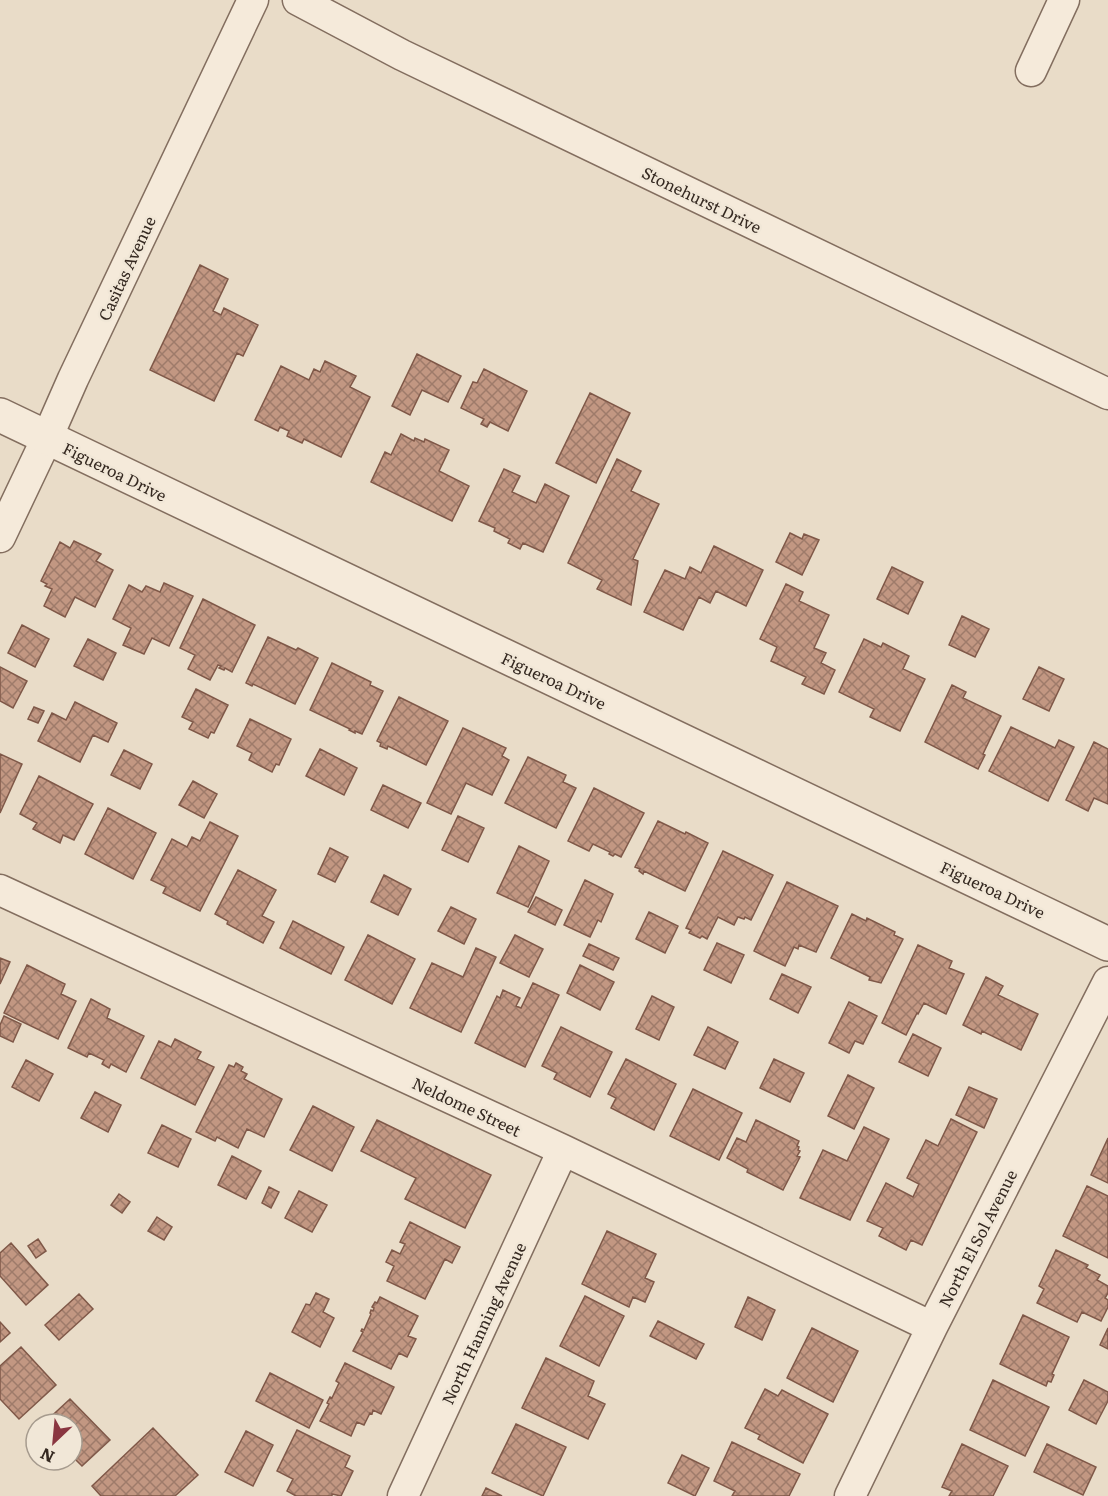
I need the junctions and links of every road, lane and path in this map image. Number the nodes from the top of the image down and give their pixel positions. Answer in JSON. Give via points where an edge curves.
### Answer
{"nodes":[{"id":1,"x":253,"y":0,"type":"edge"},
{"id":2,"x":298,"y":0,"type":"edge"},
{"id":3,"x":1064,"y":0,"type":"edge"},
{"id":4,"x":1030,"y":71,"type":"dead end"},
{"id":5,"x":1108,"y":394,"type":"edge"},
{"id":6,"x":0,"y":415,"type":"edge"},
{"id":7,"x":47,"y":438,"type":"junction"},
{"id":8,"x":0,"y":537,"type":"edge"},
{"id":9,"x":0,"y":890,"type":"edge"},
{"id":10,"x":1108,"y":944,"type":"edge"},
{"id":11,"x":1108,"y":981,"type":"edge"},
{"id":12,"x":563,"y":1150,"type":"junction"},
{"id":13,"x":932,"y":1327,"type":"junction"},
{"id":14,"x":403,"y":1496,"type":"edge"},
{"id":15,"x":850,"y":1496,"type":"edge"}],
"edges":[{"from":1,"to":7,"type":"street","name":"Casitas Avenue"},
{"from":2,"to":5,"type":"street","name":"Stonehurst Drive","via":[[402,55]]},
{"from":3,"to":4,"type":"street"},
{"from":6,"to":7,"type":"street","name":"Figueroa Drive"},
{"from":7,"to":8,"type":"street","name":"Casitas Avenue"},
{"from":7,"to":10,"type":"street","name":"Figueroa Drive"},
{"from":9,"to":12,"type":"street","name":"Neldome Street"},
{"from":11,"to":13,"type":"street","name":"North El Sol Avenue"},
{"from":12,"to":13,"type":"street","name":"Neldome Street"},
{"from":12,"to":14,"type":"street","name":"North Hanning Avenue"},
{"from":13,"to":15,"type":"street","name":"North El Sol Avenue"}]}
